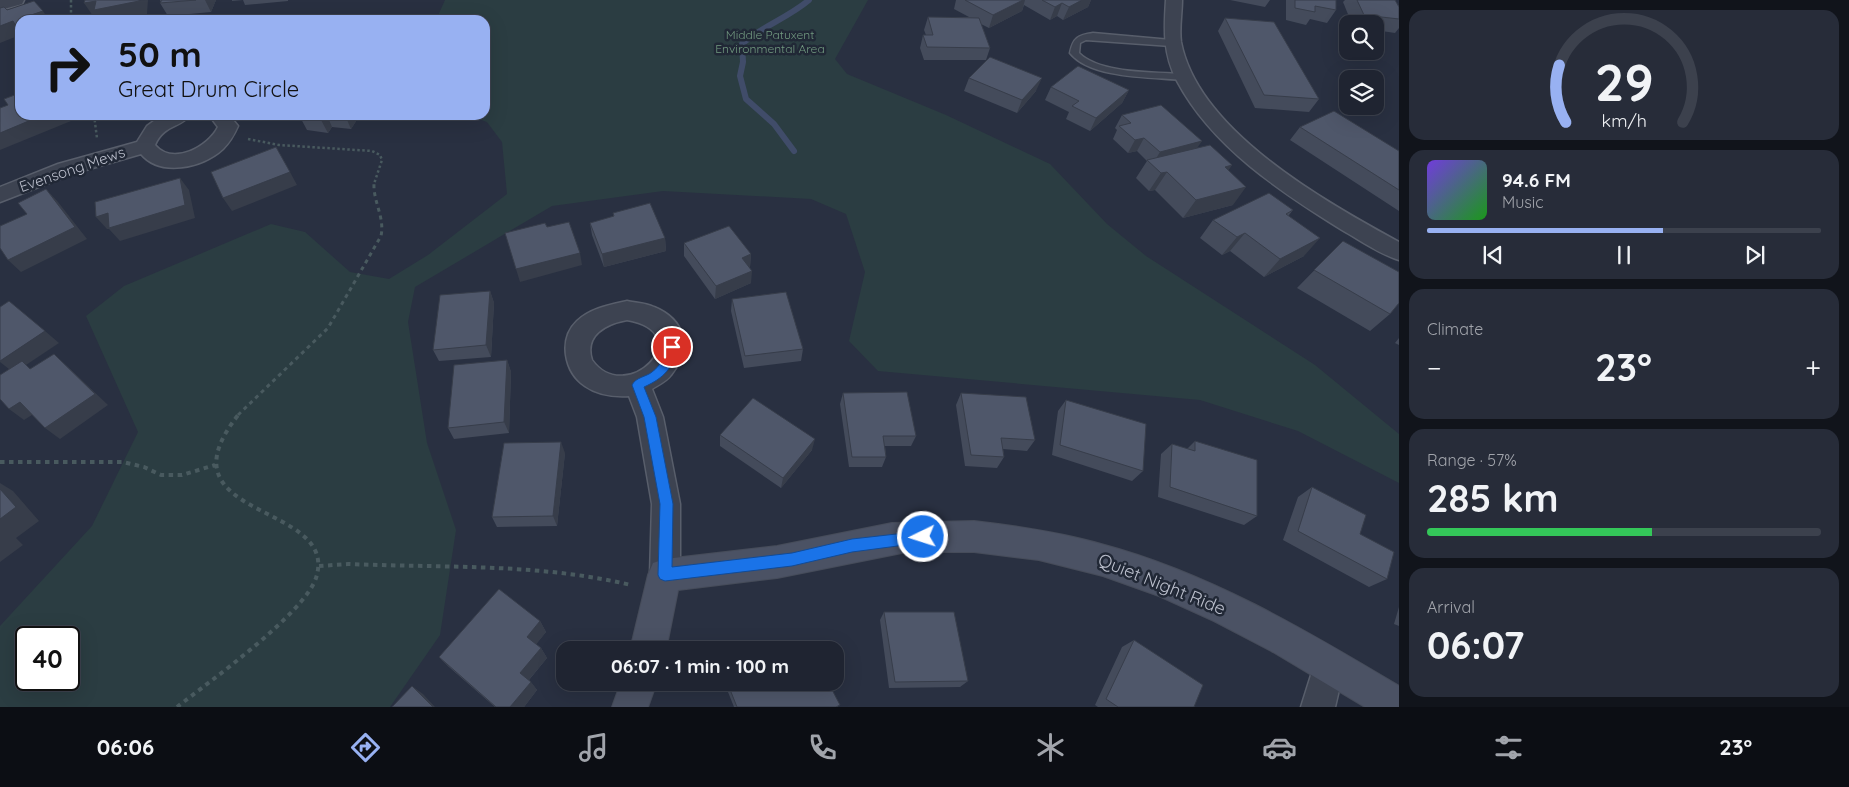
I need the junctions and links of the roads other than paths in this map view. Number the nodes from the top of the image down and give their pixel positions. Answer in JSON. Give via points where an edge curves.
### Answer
{"nodes":[{"id":1,"x":16,"y":0,"type":"edge"},
{"id":2,"x":1174,"y":0,"type":"edge"},
{"id":3,"x":0,"y":5,"type":"edge"},
{"id":4,"x":1171,"y":43,"type":"junction"},
{"id":5,"x":1184,"y":77,"type":"junction"},
{"id":6,"x":170,"y":120,"type":"edge"},
{"id":7,"x":223,"y":120,"type":"edge"},
{"id":8,"x":145,"y":146,"type":"junction"},
{"id":9,"x":0,"y":195,"type":"edge"},
{"id":10,"x":1399,"y":252,"type":"edge"},
{"id":11,"x":638,"y":385,"type":"dead end"},
{"id":12,"x":663,"y":584,"type":"junction"},
{"id":13,"x":650,"y":641,"type":"edge"},
{"id":14,"x":1329,"y":664,"type":"junction"},
{"id":15,"x":636,"y":691,"type":"edge"},
{"id":16,"x":630,"y":707,"type":"edge"},
{"id":17,"x":1318,"y":707,"type":"edge"},
{"id":18,"x":1399,"y":707,"type":"edge"}],
"edges":[{"from":1,"to":3,"type":"street"},
{"from":2,"to":4,"type":"street","via":[[1170,21]]},
{"from":4,"to":5,"type":"street"},
{"from":4,"to":5,"type":"lane","via":[[1093,36],[1081,38],[1073,51],[1076,58],[1086,65]]},
{"from":5,"to":10,"type":"street","via":[[1209,114],[1250,156],[1334,216]]},
{"from":6,"to":8,"type":"street","name":"Evensong Mews","via":[[149,134]]},
{"from":7,"to":8,"type":"street","name":"Evensong Mews","via":[[228,126],[226,134],[211,149],[192,158],[159,159]]},
{"from":8,"to":9,"type":"street","name":"Evensong Mews","via":[[64,169]]},
{"from":11,"to":12,"type":"street","via":[[652,426],[666,504]]},
{"from":12,"to":13,"type":"street"},
{"from":12,"to":14,"type":"street","name":"Quiet Night Ride","via":[[907,538],[970,536],[1021,542],[1065,548],[1165,581]]},
{"from":14,"to":17,"type":"street"},
{"from":14,"to":18,"type":"street","name":"Quiet Night Ride"},
{"from":15,"to":16,"type":"street"}]}
